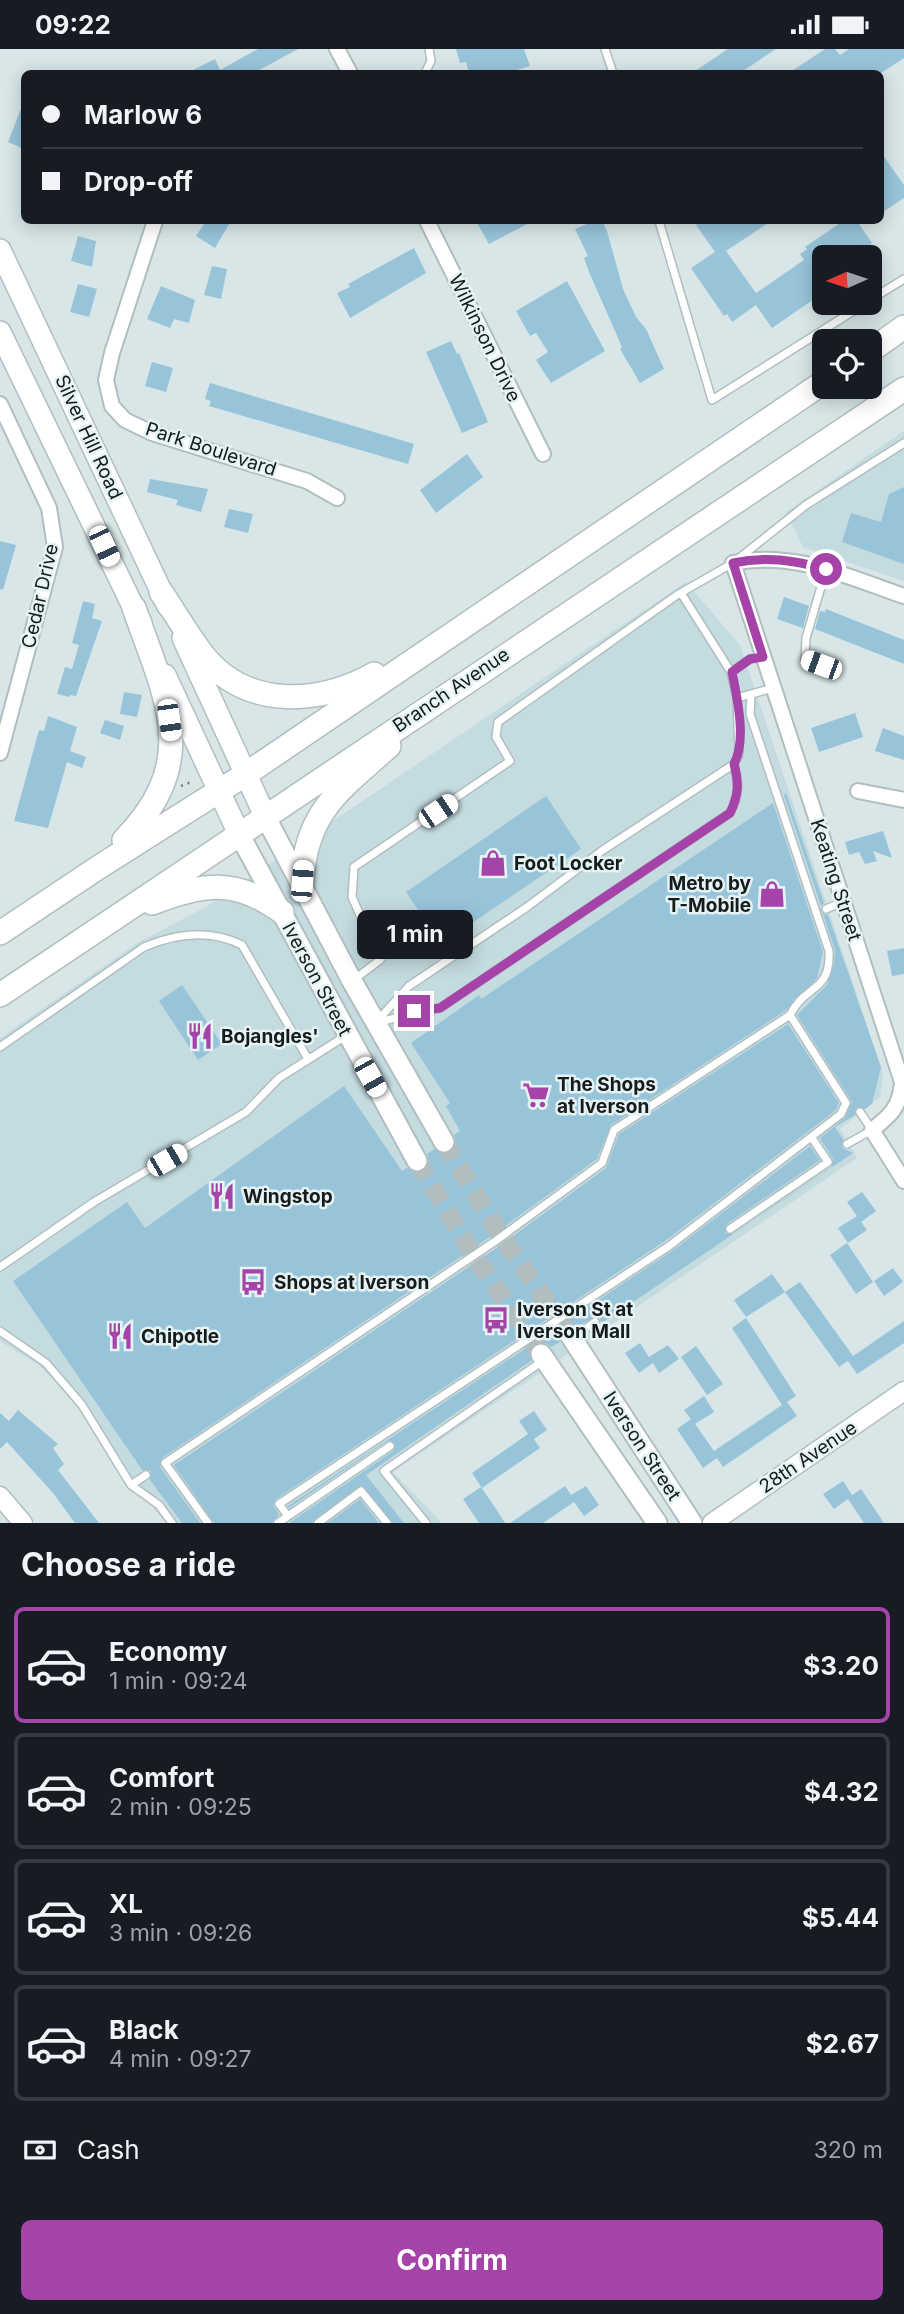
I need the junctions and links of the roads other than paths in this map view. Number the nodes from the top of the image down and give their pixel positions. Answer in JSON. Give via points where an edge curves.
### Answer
{"nodes":[{"id":1,"x":337,"y":49,"type":"edge"},
{"id":2,"x":429,"y":49,"type":"edge"},
{"id":3,"x":605,"y":49,"type":"edge"},
{"id":4,"x":348,"y":70,"type":"edge"},
{"id":5,"x":426,"y":70,"type":"edge"},
{"id":6,"x":612,"y":70,"type":"edge"},
{"id":7,"x":154,"y":224,"type":"edge"},
{"id":8,"x":429,"y":224,"type":"edge"},
{"id":9,"x":660,"y":224,"type":"edge"},
{"id":10,"x":0,"y":250,"type":"edge"},
{"id":11,"x":904,"y":279,"type":"edge"},
{"id":12,"x":882,"y":293,"type":"edge"},
{"id":13,"x":847,"y":315,"type":"edge"},
{"id":14,"x":904,"y":327,"type":"edge"},
{"id":15,"x":0,"y":332,"type":"edge"},
{"id":16,"x":882,"y":343,"type":"edge"},
{"id":17,"x":904,"y":389,"type":"edge"},
{"id":18,"x":812,"y":390,"type":"edge"},
{"id":19,"x":0,"y":404,"type":"edge"},
{"id":20,"x":904,"y":443,"type":"edge"},
{"id":21,"x":544,"y":454,"type":"dead end"},
{"id":22,"x":337,"y":498,"type":"dead end"},
{"id":23,"x":733,"y":563,"type":"junction"},
{"id":24,"x":826,"y":569,"type":"junction"},
{"id":25,"x":161,"y":592,"type":"junction"},
{"id":26,"x":681,"y":593,"type":"junction"},
{"id":27,"x":904,"y":596,"type":"edge"},
{"id":28,"x":134,"y":608,"type":"junction"},
{"id":29,"x":472,"y":620,"type":"junction"},
{"id":30,"x":763,"y":657,"type":"junction"},
{"id":31,"x":821,"y":665,"type":"dead end"},
{"id":32,"x":732,"y":672,"type":"junction"},
{"id":33,"x":773,"y":688,"type":"junction"},
{"id":34,"x":446,"y":693,"type":"junction"},
{"id":35,"x":751,"y":695,"type":"junction"},
{"id":36,"x":737,"y":698,"type":"junction"},
{"id":37,"x":0,"y":753,"type":"edge"},
{"id":38,"x":734,"y":764,"type":"junction"},
{"id":39,"x":246,"y":774,"type":"junction"},
{"id":40,"x":858,"y":790,"type":"dead end"},
{"id":41,"x":218,"y":791,"type":"junction"},
{"id":42,"x":904,"y":800,"type":"edge"},
{"id":43,"x":265,"y":816,"type":"junction"},
{"id":44,"x":239,"y":834,"type":"junction"},
{"id":45,"x":99,"y":867,"type":"junction"},
{"id":46,"x":302,"y":881,"type":"junction"},
{"id":47,"x":843,"y":902,"type":"junction"},
{"id":48,"x":826,"y":909,"type":"dead end"},
{"id":49,"x":282,"y":912,"type":"junction"},
{"id":50,"x":114,"y":918,"type":"junction"},
{"id":51,"x":0,"y":933,"type":"edge"},
{"id":52,"x":352,"y":981,"type":"junction"},
{"id":53,"x":0,"y":995,"type":"edge"},
{"id":54,"x":790,"y":1015,"type":"junction"},
{"id":55,"x":375,"y":1023,"type":"junction"},
{"id":56,"x":347,"y":1035,"type":"junction"},
{"id":57,"x":0,"y":1047,"type":"edge"},
{"id":58,"x":308,"y":1059,"type":"junction"},
{"id":59,"x":860,"y":1112,"type":"dead end"},
{"id":60,"x":872,"y":1130,"type":"junction"},
{"id":61,"x":812,"y":1138,"type":"junction"},
{"id":62,"x":444,"y":1142,"type":"tunnel mouth"},
{"id":63,"x":847,"y":1144,"type":"dead end"},
{"id":64,"x":417,"y":1161,"type":"tunnel mouth"},
{"id":65,"x":904,"y":1181,"type":"edge"},
{"id":66,"x":730,"y":1229,"type":"dead end"},
{"id":67,"x":0,"y":1267,"type":"edge"},
{"id":68,"x":595,"y":1322,"type":"dead end"},
{"id":69,"x":0,"y":1331,"type":"edge"},
{"id":70,"x":571,"y":1336,"type":"joint"},
{"id":71,"x":543,"y":1357,"type":"joint"},
{"id":72,"x":904,"y":1391,"type":"edge"},
{"id":73,"x":390,"y":1446,"type":"dead end"},
{"id":74,"x":146,"y":1475,"type":"dead end"},
{"id":75,"x":131,"y":1485,"type":"junction"},
{"id":76,"x":0,"y":1496,"type":"edge"},
{"id":77,"x":288,"y":1517,"type":"junction"},
{"id":78,"x":23,"y":1523,"type":"edge"},
{"id":79,"x":172,"y":1523,"type":"edge"},
{"id":80,"x":208,"y":1523,"type":"edge"},
{"id":81,"x":278,"y":1523,"type":"edge"},
{"id":82,"x":318,"y":1523,"type":"edge"},
{"id":83,"x":387,"y":1523,"type":"edge"},
{"id":84,"x":426,"y":1523,"type":"edge"},
{"id":85,"x":657,"y":1523,"type":"edge"},
{"id":86,"x":692,"y":1523,"type":"edge"},
{"id":87,"x":712,"y":1523,"type":"edge"}],
"edges":[{"from":1,"to":4,"type":"street"},
{"from":2,"to":5,"type":"lane"},
{"from":3,"to":6,"type":"lane"},
{"from":7,"to":22,"type":"street","name":"Park Boulevard","via":[[112,353],[106,380],[112,406],[125,419],[152,433],[307,481]]},
{"from":8,"to":21,"type":"street","name":"Wilkinson Drive"},
{"from":9,"to":13,"type":"lane","via":[[712,400]]},
{"from":10,"to":25,"type":"main road","name":"Silver Hill Road"},
{"from":11,"to":12,"type":"lane"},
{"from":14,"to":16,"type":"highway"},
{"from":15,"to":28,"type":"main road","name":"Silver Hill Road"},
{"from":17,"to":34,"type":"highway","name":"Branch Avenue"},
{"from":18,"to":29,"type":"highway"},
{"from":19,"to":37,"type":"street","name":"Cedar Drive","via":[[50,507],[55,547]]},
{"from":20,"to":23,"type":"lane","via":[[806,505]]},
{"from":23,"to":24,"type":"street","via":[[787,559]]},
{"from":23,"to":26,"type":"lane"},
{"from":23,"to":30,"type":"street","name":"Keating Street"},
{"from":24,"to":27,"type":"street"},
{"from":24,"to":31,"type":"lane","via":[[806,638],[805,659]]},
{"from":25,"to":29,"type":"highway","via":[[214,667],[245,688],[283,698],[309,697],[355,684]]},
{"from":25,"to":39,"type":"main road","name":"Silver Hill Road"},
{"from":26,"to":32,"type":"lane"},
{"from":26,"to":52,"type":"lane","via":[[498,722],[496,737],[510,761],[354,867],[352,897],[380,960]]},
{"from":28,"to":41,"type":"main road","name":"Silver Hill Road"},
{"from":28,"to":45,"type":"highway","via":[[167,705],[170,767],[150,811]]},
{"from":29,"to":39,"type":"highway"},
{"from":30,"to":32,"type":"lane","via":[[750,659]]},
{"from":30,"to":33,"type":"street","name":"Keating Street"},
{"from":32,"to":36,"type":"lane"},
{"from":33,"to":35,"type":"lane"},
{"from":33,"to":47,"type":"street","name":"Keating Street"},
{"from":34,"to":43,"type":"highway","name":"Branch Avenue"},
{"from":34,"to":46,"type":"highway","via":[[359,772],[316,819],[303,852]]},
{"from":35,"to":36,"type":"lane"},
{"from":35,"to":54,"type":"lane","via":[[750,714],[829,951],[830,970],[818,987],[797,1000]]},
{"from":36,"to":38,"type":"lane","via":[[739,754]]},
{"from":38,"to":55,"type":"lane","via":[[409,986]]},
{"from":38,"to":55,"type":"lane","via":[[739,784],[730,813],[440,1008]]},
{"from":39,"to":41,"type":"highway"},
{"from":39,"to":43,"type":"main road","name":"Silver Hill Road"},
{"from":40,"to":42,"type":"street"},
{"from":41,"to":44,"type":"main road","name":"Silver Hill Road"},
{"from":41,"to":45,"type":"highway"},
{"from":43,"to":44,"type":"highway","name":"Branch Avenue"},
{"from":43,"to":46,"type":"main road","name":"Iverson Street"},
{"from":44,"to":49,"type":"main road","name":"Iverson Street"},
{"from":44,"to":50,"type":"highway","name":"Branch Avenue"},
{"from":45,"to":51,"type":"highway"},
{"from":46,"to":52,"type":"main road","name":"Iverson Street"},
{"from":47,"to":48,"type":"lane"},
{"from":47,"to":60,"type":"street","name":"Keating Street","via":[[902,1082],[893,1114]]},
{"from":49,"to":50,"type":"highway","via":[[261,897],[215,886],[180,892]]},
{"from":49,"to":56,"type":"main road","name":"Iverson Street"},
{"from":50,"to":53,"type":"highway","name":"Branch Avenue"},
{"from":52,"to":55,"type":"main road","name":"Iverson Street"},
{"from":54,"to":61,"type":"lane","via":[[846,1103],[841,1114]]},
{"from":54,"to":80,"type":"lane","via":[[614,1130],[601,1163],[494,1242],[165,1463]]},
{"from":55,"to":62,"type":"main road","name":"Iverson Street"},
{"from":56,"to":58,"type":"lane"},
{"from":56,"to":64,"type":"main road","name":"Iverson Street"},
{"from":57,"to":58,"type":"lane","via":[[144,947],[201,933],[225,936],[242,945]]},
{"from":58,"to":67,"type":"lane","via":[[279,1078],[246,1112],[94,1202]]},
{"from":59,"to":60,"type":"lane"},
{"from":60,"to":63,"type":"lane"},
{"from":60,"to":65,"type":"street"},
{"from":61,"to":66,"type":"lane","via":[[828,1162]]},
{"from":61,"to":77,"type":"lane","via":[[669,1246],[279,1504]]},
{"from":68,"to":70,"type":"lane"},
{"from":69,"to":75,"type":"lane","via":[[46,1363],[82,1405]]},
{"from":70,"to":86,"type":"main road","name":"Iverson Street"},
{"from":71,"to":84,"type":"lane","via":[[384,1471]]},
{"from":71,"to":85,"type":"main road","name":"Iverson Street"},
{"from":72,"to":87,"type":"street","name":"28th Avenue"},
{"from":73,"to":77,"type":"lane"},
{"from":74,"to":75,"type":"lane"},
{"from":75,"to":79,"type":"lane","via":[[159,1506]]},
{"from":76,"to":78,"type":"street"},
{"from":77,"to":81,"type":"lane"},
{"from":82,"to":83,"type":"lane","via":[[361,1491]]}]}
